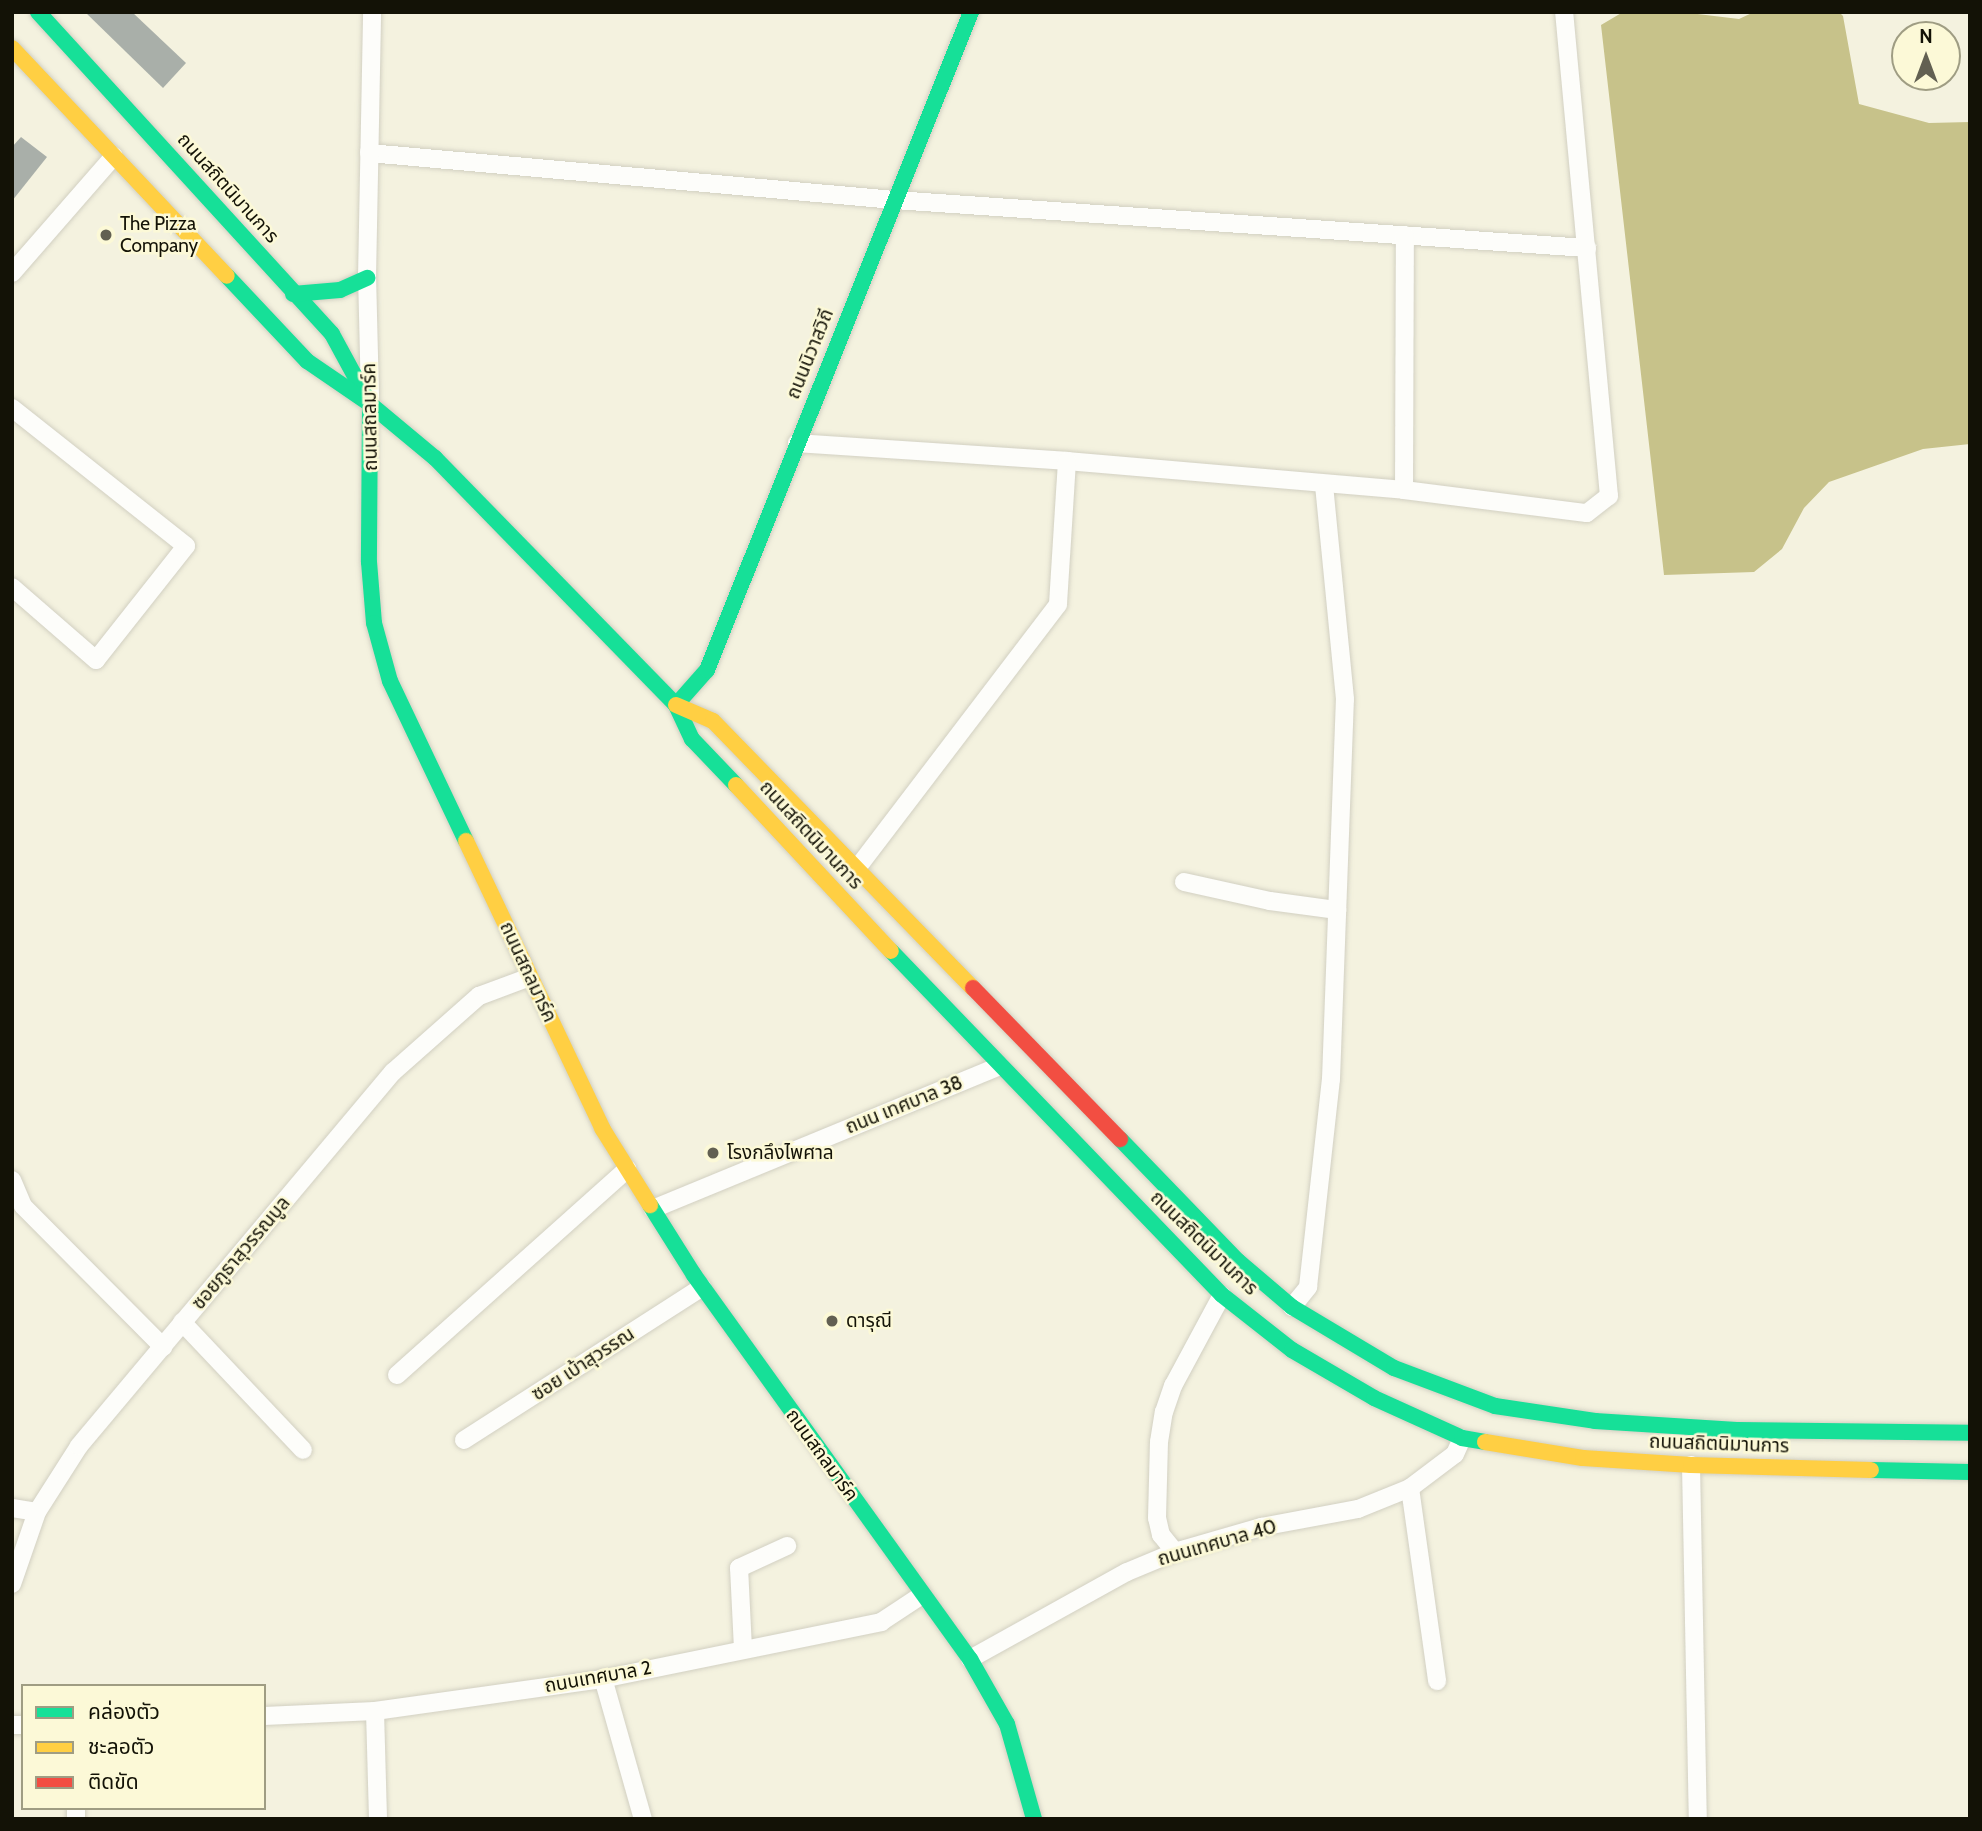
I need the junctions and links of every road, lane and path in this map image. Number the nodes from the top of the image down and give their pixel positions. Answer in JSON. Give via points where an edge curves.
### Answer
{"nodes":[{"id":1,"x":38,"y":12,"type":"edge"},
{"id":2,"x":372,"y":12,"type":"edge"},
{"id":3,"x":971,"y":12,"type":"edge"},
{"id":4,"x":1564,"y":12,"type":"edge"},
{"id":5,"x":12,"y":48,"type":"edge"},
{"id":6,"x":144,"y":126,"type":"junction"},
{"id":7,"x":369,"y":153,"type":"junction"},
{"id":8,"x":114,"y":156,"type":"junction"},
{"id":9,"x":895,"y":200,"type":"junction"},
{"id":10,"x":1405,"y":235,"type":"junction"},
{"id":11,"x":1587,"y":248,"type":"junction"},
{"id":12,"x":12,"y":273,"type":"edge"},
{"id":13,"x":368,"y":278,"type":"junction"},
{"id":14,"x":293,"y":294,"type":"junction"},
{"id":15,"x":370,"y":404,"type":"junction"},
{"id":16,"x":12,"y":408,"type":"edge"},
{"id":17,"x":797,"y":443,"type":"junction"},
{"id":18,"x":1067,"y":460,"type":"junction"},
{"id":19,"x":1324,"y":485,"type":"junction"},
{"id":20,"x":1404,"y":490,"type":"junction"},
{"id":21,"x":12,"y":587,"type":"edge"},
{"id":22,"x":676,"y":705,"type":"junction"},
{"id":23,"x":858,"y":867,"type":"junction"},
{"id":24,"x":1184,"y":882,"type":"dead end"},
{"id":25,"x":1337,"y":911,"type":"junction"},
{"id":26,"x":530,"y":977,"type":"junction"},
{"id":27,"x":1000,"y":1066,"type":"junction"},
{"id":28,"x":627,"y":1169,"type":"junction"},
{"id":29,"x":12,"y":1180,"type":"edge"},
{"id":30,"x":653,"y":1209,"type":"junction"},
{"id":31,"x":702,"y":1287,"type":"junction"},
{"id":32,"x":1222,"y":1295,"type":"junction"},
{"id":33,"x":1292,"y":1307,"type":"junction"},
{"id":34,"x":182,"y":1322,"type":"junction"},
{"id":35,"x":163,"y":1347,"type":"junction"},
{"id":36,"x":397,"y":1375,"type":"dead end"},
{"id":37,"x":1970,"y":1433,"type":"edge"},
{"id":38,"x":1462,"y":1438,"type":"junction"},
{"id":39,"x":464,"y":1440,"type":"dead end"},
{"id":40,"x":303,"y":1450,"type":"dead end"},
{"id":41,"x":1691,"y":1465,"type":"junction"},
{"id":42,"x":1970,"y":1472,"type":"edge"},
{"id":43,"x":1410,"y":1488,"type":"junction"},
{"id":44,"x":12,"y":1508,"type":"edge"},
{"id":45,"x":37,"y":1512,"type":"junction"},
{"id":46,"x":787,"y":1546,"type":"dead end"},
{"id":47,"x":1175,"y":1552,"type":"junction"},
{"id":48,"x":12,"y":1584,"type":"edge"},
{"id":49,"x":922,"y":1595,"type":"junction"},
{"id":50,"x":743,"y":1649,"type":"junction"},
{"id":51,"x":970,"y":1659,"type":"junction"},
{"id":52,"x":603,"y":1678,"type":"junction"},
{"id":53,"x":1437,"y":1681,"type":"dead end"},
{"id":54,"x":375,"y":1711,"type":"junction"},
{"id":55,"x":266,"y":1716,"type":"edge"},
{"id":56,"x":378,"y":1819,"type":"edge"},
{"id":57,"x":643,"y":1819,"type":"edge"},
{"id":58,"x":1034,"y":1819,"type":"edge"},
{"id":59,"x":1698,"y":1819,"type":"edge"}],
"edges":[{"from":1,"to":6,"type":"main road","name":"ถนนสถิตนิมานการ"},
{"from":2,"to":7,"type":"street","name":"ถนนสถลมาร์ค"},
{"from":3,"to":9,"type":"main road","name":"ถนนนิวาสวิถี"},
{"from":4,"to":11,"type":"street"},
{"from":5,"to":8,"type":"main road","name":"ถนนสถิตนิมานการ"},
{"from":6,"to":8,"type":"main road"},
{"from":6,"to":14,"type":"main road","name":"ถนนสถิตนิมานการ"},
{"from":7,"to":9,"type":"street"},
{"from":7,"to":13,"type":"street","name":"ถนนสถลมาร์ค"},
{"from":8,"to":12,"type":"street"},
{"from":8,"to":15,"type":"main road","name":"ถนนสถิตนิมานการ","via":[[307,361]]},
{"from":9,"to":10,"type":"street"},
{"from":9,"to":17,"type":"main road","name":"ถนนนิวาสวิถี"},
{"from":10,"to":11,"type":"street"},
{"from":10,"to":20,"type":"street"},
{"from":11,"to":20,"type":"street","via":[[1609,496],[1587,513]]},
{"from":13,"to":14,"type":"main road","via":[[340,290]]},
{"from":13,"to":15,"type":"street","name":"ถนนสถลมาร์ค"},
{"from":14,"to":15,"type":"main road","name":"ถนนสถิตนิมานการ","via":[[332,334]]},
{"from":15,"to":22,"type":"main road","name":"ถนนสถิตนิมานการ","via":[[435,458]]},
{"from":15,"to":26,"type":"main road","name":"ถนนสถลมาร์ค","via":[[369,562],[374,623],[390,681]]},
{"from":16,"to":21,"type":"street","via":[[186,547],[96,660]]},
{"from":17,"to":18,"type":"street"},
{"from":17,"to":22,"type":"main road","name":"ถนนนิวาสวิถี","via":[[707,670]]},
{"from":18,"to":19,"type":"street"},
{"from":18,"to":23,"type":"street","via":[[1058,604]]},
{"from":19,"to":20,"type":"street"},
{"from":19,"to":25,"type":"street","via":[[1345,699]]},
{"from":22,"to":23,"type":"main road","name":"ถนนสถิตนิมานการ","via":[[713,721]]},
{"from":22,"to":27,"type":"main road","name":"ถนนสถิตนิมานการ","via":[[692,738]]},
{"from":23,"to":33,"type":"main road","name":"ถนนสถิตนิมานการ","via":[[1238,1261]]},
{"from":24,"to":25,"type":"street"},
{"from":25,"to":33,"type":"street","via":[[1322,1180],[1308,1287]]},
{"from":26,"to":28,"type":"main road","name":"ถนนสถลมาร์ค","via":[[602,1128]]},
{"from":26,"to":34,"type":"street","name":"ซอยภูธาสุวรรณบูล","via":[[479,996],[393,1072]]},
{"from":27,"to":30,"type":"street","name":"ถนน เทศบาล 38"},
{"from":27,"to":32,"type":"main road","name":"ถนนสถิตนิมานการ"},
{"from":28,"to":30,"type":"main road","name":"ถนนสถลมาร์ค"},
{"from":28,"to":36,"type":"street"},
{"from":29,"to":35,"type":"street","via":[[23,1206]]},
{"from":30,"to":31,"type":"main road","name":"ถนนสถลมาร์ค"},
{"from":31,"to":39,"type":"street","name":"ซอย เบ้าสุวรรณ"},
{"from":31,"to":49,"type":"main road","name":"ถนนสถลมาร์ค"},
{"from":32,"to":38,"type":"main road","name":"ถนนสถิตนิมานการ","via":[[1292,1350],[1374,1398]]},
{"from":32,"to":47,"type":"street","via":[[1164,1412],[1157,1518],[1161,1535]]},
{"from":33,"to":37,"type":"main road","name":"ถนนสถิตนิมานการ","via":[[1394,1368],[1495,1406],[1595,1421],[1724,1429]]},
{"from":34,"to":35,"type":"street","name":"ซอยภูธาสุวรรณบูล"},
{"from":34,"to":40,"type":"street"},
{"from":35,"to":45,"type":"street","name":"ซอยภูธาสุวรรณบูล","via":[[79,1446]]},
{"from":38,"to":41,"type":"main road","name":"ถนนสถิตนิมานการ","via":[[1583,1458]]},
{"from":38,"to":43,"type":"street","name":"ถนนเทศบาล 40","via":[[1455,1454]]},
{"from":41,"to":42,"type":"main road","name":"ถนนสถิตนิมานการ"},
{"from":41,"to":59,"type":"street"},
{"from":43,"to":47,"type":"street","name":"ถนนเทศบาล 40","via":[[1358,1509],[1261,1527]]},
{"from":43,"to":53,"type":"street"},
{"from":44,"to":45,"type":"street"},
{"from":45,"to":48,"type":"street","name":"ซอยภูธาสุวรรณบูล"},
{"from":46,"to":50,"type":"street","via":[[738,1568]]},
{"from":47,"to":51,"type":"street","name":"ถนนเทศบาล 40","via":[[1127,1572]]},
{"from":49,"to":50,"type":"street","name":"ถนนเทศบาล 2","via":[[881,1622]]},
{"from":49,"to":51,"type":"main road","name":"ถนนสถลมาร์ค"},
{"from":50,"to":52,"type":"street","name":"ถนนเทศบาล 2"},
{"from":51,"to":58,"type":"main road","name":"ถนนสถลมาร์ค","via":[[1007,1724]]},
{"from":52,"to":54,"type":"street","name":"ถนนเทศบาล 2"},
{"from":52,"to":57,"type":"street"},
{"from":54,"to":55,"type":"street","name":"ถนนเทศบาล 2"},
{"from":54,"to":56,"type":"street"}]}
